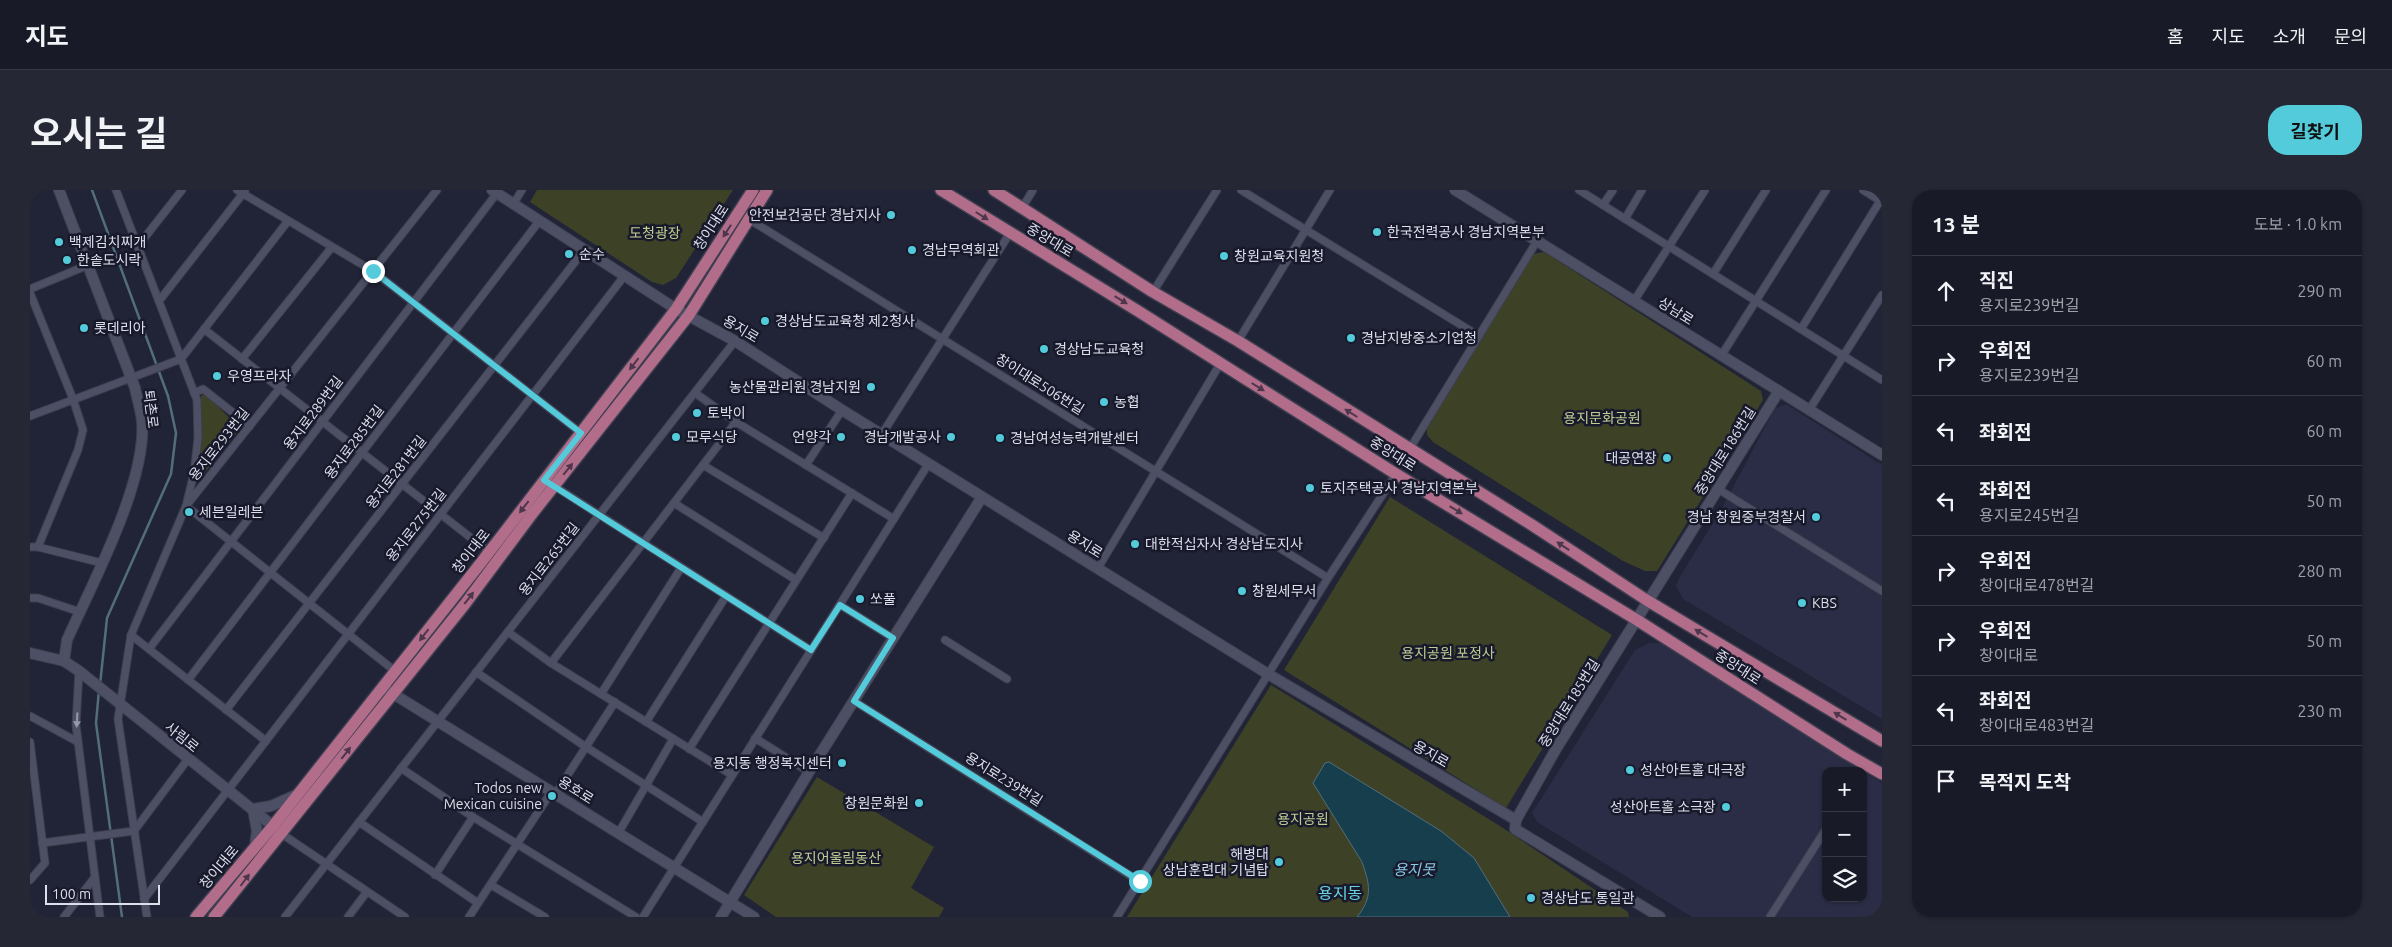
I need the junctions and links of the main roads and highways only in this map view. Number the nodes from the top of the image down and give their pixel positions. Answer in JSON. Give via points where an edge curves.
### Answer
{"nodes":[{"id":1,"x":59,"y":190,"type":"edge"},
{"id":2,"x":753,"y":190,"type":"edge"},
{"id":3,"x":766,"y":190,"type":"edge"},
{"id":4,"x":940,"y":190,"type":"edge"},
{"id":5,"x":994,"y":190,"type":"edge"},
{"id":6,"x":1455,"y":190,"type":"edge"},
{"id":7,"x":495,"y":191,"type":"edge"},
{"id":8,"x":676,"y":308,"type":"junction"},
{"id":9,"x":689,"y":315,"type":"junction"},
{"id":10,"x":1779,"y":391,"type":"junction"},
{"id":11,"x":1882,"y":455,"type":"edge"},
{"id":12,"x":549,"y":483,"type":"junction"},
{"id":13,"x":982,"y":497,"type":"junction"},
{"id":14,"x":1648,"y":601,"type":"junction"},
{"id":15,"x":1637,"y":620,"type":"junction"},
{"id":16,"x":30,"y":653,"type":"edge"},
{"id":17,"x":64,"y":661,"type":"junction"},
{"id":18,"x":382,"y":687,"type":"junction"},
{"id":19,"x":393,"y":693,"type":"junction"},
{"id":20,"x":1882,"y":741,"type":"edge"},
{"id":21,"x":1862,"y":767,"type":"edge"},
{"id":22,"x":1867,"y":769,"type":"edge"},
{"id":23,"x":1882,"y":774,"type":"edge"},
{"id":24,"x":298,"y":794,"type":"junction"},
{"id":25,"x":253,"y":809,"type":"junction"},
{"id":26,"x":1516,"y":820,"type":"junction"},
{"id":27,"x":277,"y":830,"type":"junction"},
{"id":28,"x":256,"y":846,"type":"junction"},
{"id":29,"x":731,"y":903,"type":"junction"},
{"id":30,"x":196,"y":917,"type":"edge"},
{"id":31,"x":214,"y":917,"type":"edge"},
{"id":32,"x":721,"y":917,"type":"edge"},
{"id":33,"x":754,"y":917,"type":"edge"},
{"id":34,"x":1660,"y":917,"type":"edge"}],
"edges":[{"from":1,"to":17,"type":"main road","name":"퇴촌로","via":[[134,376],[142,422],[133,485],[67,640]]},
{"from":2,"to":8,"type":"main road","name":"창이대로","one_way":true},
{"from":3,"to":9,"type":"main road","name":"창이대로"},
{"from":4,"to":15,"type":"main road","name":"중앙대로","one_way":true},
{"from":14,"to":5,"type":"main road","name":"중앙대로","one_way":true,"via":[[1532,525],[1238,341],[1153,292]]},
{"from":6,"to":10,"type":"main road","name":"상남로"},
{"from":7,"to":8,"type":"main road","name":"용지로"},
{"from":8,"to":9,"type":"main road","name":"용지로"},
{"from":8,"to":12,"type":"main road","name":"창이대로","one_way":true,"via":[[581,433]]},
{"from":12,"to":9,"type":"main road","name":"창이대로","one_way":true},
{"from":9,"to":13,"type":"main road","name":"용지로"},
{"from":10,"to":11,"type":"main road","name":"상남로"},
{"from":10,"to":14,"type":"main road","name":"중앙대로186번길"},
{"from":12,"to":18,"type":"main road","name":"창이대로","one_way":true,"via":[[489,552]]},
{"from":19,"to":12,"type":"main road","name":"창이대로","one_way":true,"via":[[465,604]]},
{"from":13,"to":26,"type":"main road","name":"용지로","via":[[1268,674]]},
{"from":13,"to":29,"type":"main road","via":[[809,772]]},
{"from":14,"to":15,"type":"main road","name":"중앙대로185번길"},
{"from":20,"to":14,"type":"main road","name":"중앙대로","one_way":true},
{"from":15,"to":21,"type":"main road","name":"중앙대로"},
{"from":15,"to":26,"type":"main road","name":"중앙대로185번길","via":[[1556,749]]},
{"from":16,"to":17,"type":"main road"},
{"from":17,"to":25,"type":"main road","name":"사림로"},
{"from":18,"to":19,"type":"main road","name":"용호로"},
{"from":18,"to":24,"type":"main road","name":"창이대로"},
{"from":27,"to":19,"type":"main road","name":"창이대로","one_way":true},
{"from":19,"to":29,"type":"main road","name":"용호로"},
{"from":22,"to":23,"type":"main road","name":"중앙대로"},
{"from":24,"to":25,"type":"main road","via":[[271,806]]},
{"from":24,"to":27,"type":"main road","name":"창이대로"},
{"from":25,"to":27,"type":"main road","name":"사림로"},
{"from":25,"to":28,"type":"main road","via":[[258,831]]},
{"from":26,"to":34,"type":"main road","name":"용지로","via":[[1516,829]]},
{"from":27,"to":28,"type":"main road","name":"창이대로"},
{"from":31,"to":27,"type":"main road","name":"창이대로","one_way":true},
{"from":28,"to":30,"type":"main road","name":"창이대로"},
{"from":29,"to":32,"type":"main road"},
{"from":29,"to":33,"type":"main road","name":"용호로"}]}
